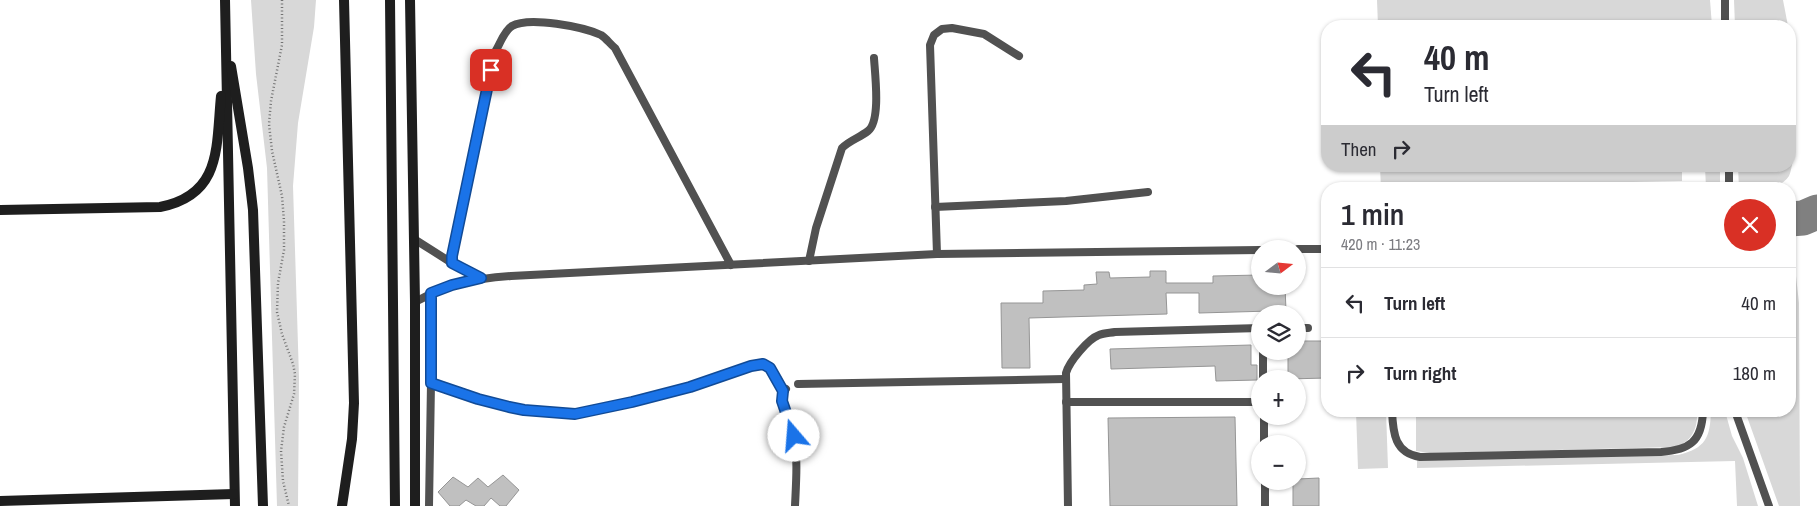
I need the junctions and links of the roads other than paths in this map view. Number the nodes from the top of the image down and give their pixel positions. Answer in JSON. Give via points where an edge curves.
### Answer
{"nodes":[{"id":1,"x":225,"y":0,"type":"edge"},
{"id":2,"x":344,"y":0,"type":"edge"},
{"id":3,"x":390,"y":0,"type":"edge"},
{"id":4,"x":410,"y":0,"type":"edge"},
{"id":5,"x":1725,"y":0,"type":"edge"},
{"id":6,"x":1725,"y":20,"type":"edge"},
{"id":7,"x":226,"y":41,"type":"junction"},
{"id":8,"x":1019,"y":56,"type":"dead end"},
{"id":9,"x":874,"y":58,"type":"dead end"},
{"id":10,"x":1148,"y":192,"type":"dead end"},
{"id":11,"x":935,"y":207,"type":"junction"},
{"id":12,"x":0,"y":210,"type":"edge"},
{"id":13,"x":414,"y":239,"type":"junction"},
{"id":14,"x":1306,"y":249,"type":"edge"},
{"id":15,"x":1321,"y":249,"type":"edge"},
{"id":16,"x":1251,"y":250,"type":"edge"},
{"id":17,"x":937,"y":254,"type":"junction"},
{"id":18,"x":809,"y":261,"type":"junction"},
{"id":19,"x":452,"y":263,"type":"junction"},
{"id":20,"x":731,"y":265,"type":"junction"},
{"id":21,"x":481,"y":278,"type":"junction"},
{"id":22,"x":431,"y":293,"type":"junction"},
{"id":23,"x":415,"y":302,"type":"junction"},
{"id":24,"x":1251,"y":328,"type":"edge"},
{"id":25,"x":1065,"y":379,"type":"junction"},
{"id":26,"x":431,"y":383,"type":"junction"},
{"id":27,"x":798,"y":384,"type":"dead end"},
{"id":28,"x":1066,"y":402,"type":"junction"},
{"id":29,"x":1251,"y":402,"type":"edge"},
{"id":30,"x":1393,"y":417,"type":"edge"},
{"id":31,"x":1703,"y":417,"type":"edge"},
{"id":32,"x":1737,"y":417,"type":"edge"},
{"id":33,"x":1265,"y":490,"type":"edge"},
{"id":34,"x":234,"y":494,"type":"junction"},
{"id":35,"x":0,"y":501,"type":"edge"},
{"id":36,"x":235,"y":506,"type":"edge"},
{"id":37,"x":263,"y":506,"type":"edge"},
{"id":38,"x":342,"y":506,"type":"edge"},
{"id":39,"x":395,"y":506,"type":"edge"},
{"id":40,"x":415,"y":506,"type":"edge"},
{"id":41,"x":429,"y":506,"type":"edge"},
{"id":42,"x":796,"y":506,"type":"edge"},
{"id":43,"x":1068,"y":506,"type":"edge"},
{"id":44,"x":1265,"y":506,"type":"edge"},
{"id":45,"x":1769,"y":506,"type":"edge"}],
"edges":[{"from":1,"to":7,"type":"main road"},
{"from":2,"to":38,"type":"main road","via":[[354,402]]},
{"from":3,"to":39,"type":"main road"},
{"from":4,"to":13,"type":"main road"},
{"from":5,"to":6,"type":"lane"},
{"from":7,"to":12,"type":"main road","via":[[217,144],[212,166],[196,192],[185,200],[160,207]]},
{"from":7,"to":34,"type":"main road"},
{"from":7,"to":37,"type":"main road","via":[[252,210]]},
{"from":8,"to":11,"type":"lane","via":[[984,34],[952,28],[942,29],[934,35],[930,45]]},
{"from":9,"to":18,"type":"lane","via":[[876,114],[873,125],[842,148],[816,228]]},
{"from":10,"to":11,"type":"lane","via":[[1066,202]]},
{"from":11,"to":17,"type":"lane"},
{"from":13,"to":19,"type":"lane"},
{"from":13,"to":23,"type":"main road"},
{"from":14,"to":15,"type":"lane"},
{"from":16,"to":17,"type":"lane"},
{"from":17,"to":18,"type":"lane"},
{"from":18,"to":20,"type":"lane"},
{"from":19,"to":20,"type":"lane","via":[[495,52],[512,26],[538,22],[589,30],[603,36],[615,48]]},
{"from":19,"to":21,"type":"lane"},
{"from":20,"to":21,"type":"lane"},
{"from":21,"to":22,"type":"lane"},
{"from":22,"to":23,"type":"lane"},
{"from":22,"to":26,"type":"lane"},
{"from":23,"to":40,"type":"main road"},
{"from":24,"to":25,"type":"lane","via":[[1105,333],[1091,340],[1071,362]]},
{"from":25,"to":27,"type":"lane"},
{"from":25,"to":28,"type":"lane"},
{"from":26,"to":41,"type":"lane"},
{"from":26,"to":42,"type":"lane","via":[[509,407],[575,414],[690,387],[763,364],[770,368],[785,389],[782,401],[794,436]]},
{"from":28,"to":29,"type":"lane"},
{"from":28,"to":43,"type":"lane"},
{"from":30,"to":31,"type":"lane","via":[[1401,448],[1406,454],[1420,457],[1681,450],[1689,446],[1700,432]]},
{"from":32,"to":45,"type":"lane"},
{"from":33,"to":44,"type":"lane"},
{"from":34,"to":35,"type":"main road"},
{"from":34,"to":36,"type":"main road"}]}
